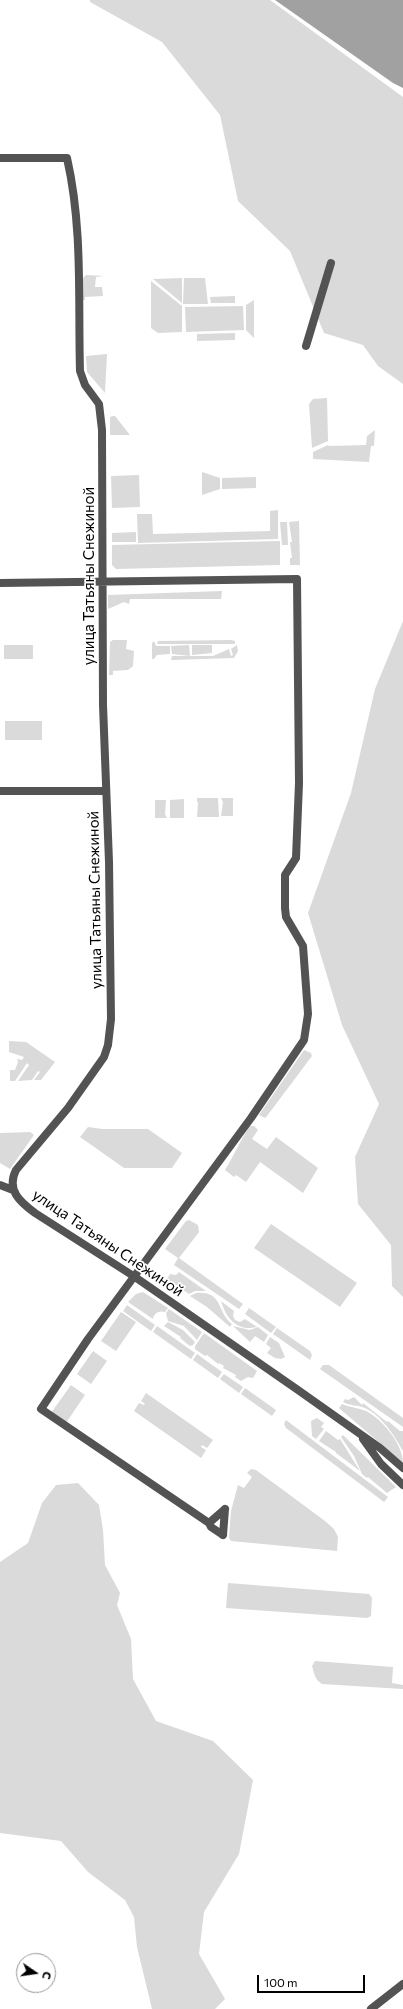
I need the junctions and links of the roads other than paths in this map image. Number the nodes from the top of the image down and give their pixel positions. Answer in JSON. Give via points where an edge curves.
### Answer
{"nodes":[{"id":1,"x":0,"y":158,"type":"edge"},
{"id":2,"x":331,"y":263,"type":"dead end"},
{"id":3,"x":306,"y":346,"type":"dead end"},
{"id":4,"x":103,"y":582,"type":"junction"},
{"id":5,"x":0,"y":583,"type":"edge"},
{"id":6,"x":0,"y":791,"type":"edge"},
{"id":7,"x":106,"y":791,"type":"junction"},
{"id":8,"x":0,"y":1185,"type":"edge"},
{"id":9,"x":12,"y":1190,"type":"junction"},
{"id":10,"x":135,"y":1277,"type":"junction"},
{"id":11,"x":360,"y":1435,"type":"junction"},
{"id":12,"x":403,"y":1468,"type":"edge"},
{"id":13,"x":403,"y":1485,"type":"edge"},
{"id":14,"x":209,"y":1523,"type":"dead end"},
{"id":15,"x":403,"y":1984,"type":"edge"},
{"id":16,"x":372,"y":2009,"type":"edge"}],
"edges":[{"from":1,"to":4,"type":"street","name":"улица Татьяны Снежиной","via":[[67,158],[76,205],[80,266],[80,371],[85,385],[99,404],[101,416]]},
{"from":2,"to":3,"type":"street"},
{"from":4,"to":5,"type":"street"},
{"from":4,"to":7,"type":"street","name":"улица Татьяны Снежиной"},
{"from":4,"to":10,"type":"street","via":[[297,579],[299,791],[296,858],[285,875],[285,908],[286,917],[303,946],[308,1014],[304,1040],[251,1118]]},
{"from":6,"to":7,"type":"street"},
{"from":7,"to":9,"type":"street","name":"улица Татьяны Снежиной","via":[[111,1019],[108,1045],[104,1057],[72,1102],[16,1170]]},
{"from":8,"to":9,"type":"street"},
{"from":9,"to":10,"type":"street","name":"улица Татьяны Снежиной","via":[[23,1204]]},
{"from":10,"to":11,"type":"street","name":"улица Татьяны Снежиной"},
{"from":10,"to":14,"type":"street","via":[[88,1339],[41,1409]]},
{"from":11,"to":12,"type":"street","name":"улица Татьяны Снежиной"},
{"from":11,"to":13,"type":"street","name":"улица Татьяны Снежиной","via":[[381,1464]]},
{"from":15,"to":16,"type":"street"}]}
